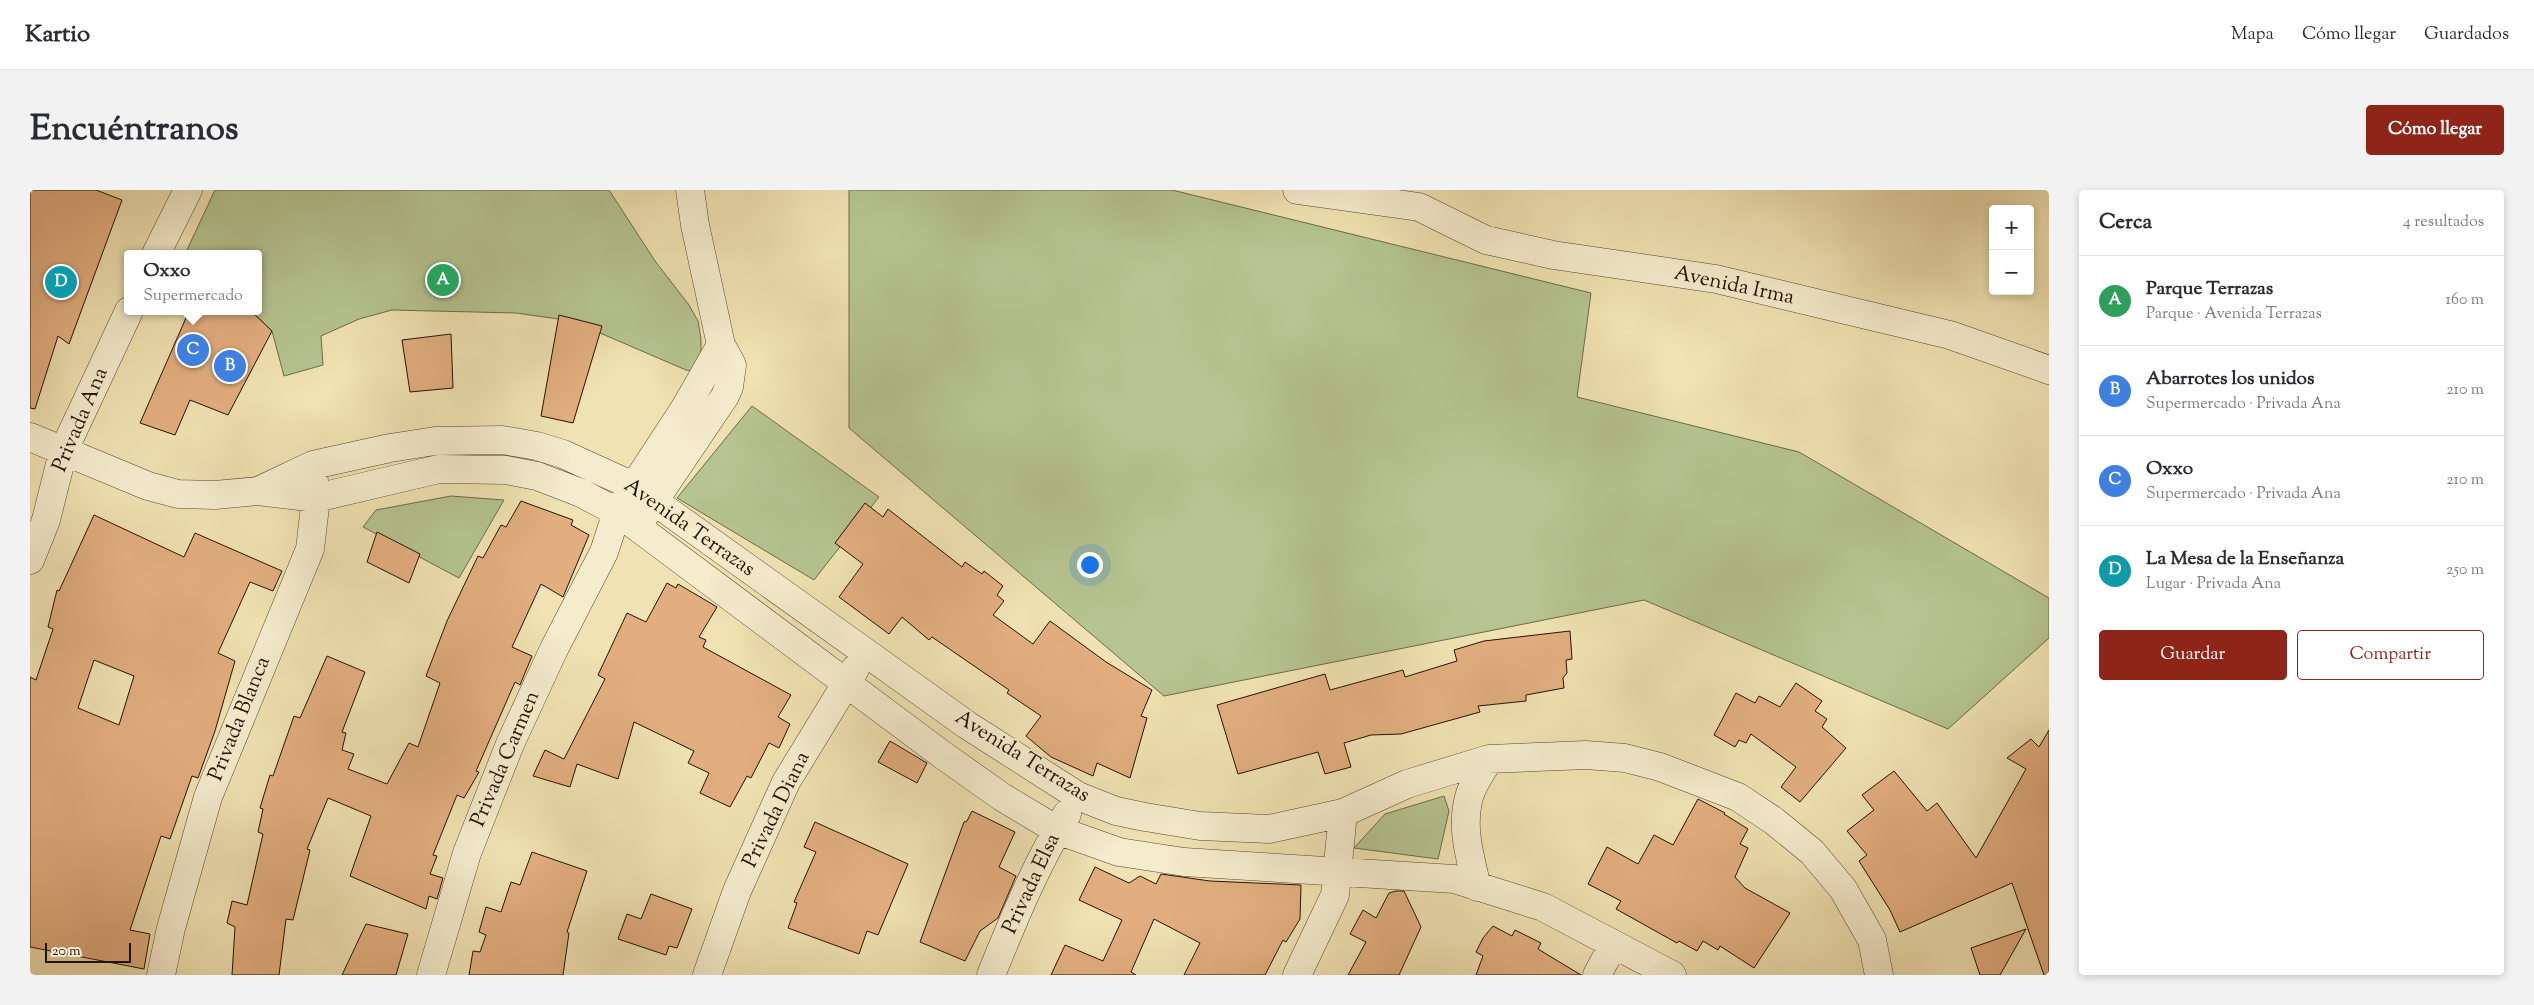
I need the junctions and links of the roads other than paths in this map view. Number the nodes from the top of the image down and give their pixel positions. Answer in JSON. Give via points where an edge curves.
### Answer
{"nodes":[{"id":1,"x":188,"y":190,"type":"edge"},
{"id":2,"x":690,"y":190,"type":"edge"},
{"id":3,"x":1297,"y":190,"type":"edge"},
{"id":4,"x":1419,"y":199,"type":"edge"},
{"id":5,"x":158,"y":250,"type":"edge"},
{"id":6,"x":127,"y":315,"type":"edge"},
{"id":7,"x":2049,"y":370,"type":"edge"},
{"id":8,"x":30,"y":437,"type":"edge"},
{"id":9,"x":63,"y":452,"type":"junction"},
{"id":10,"x":312,"y":465,"type":"junction"},
{"id":11,"x":258,"y":491,"type":"junction"},
{"id":12,"x":644,"y":494,"type":"junction"},
{"id":13,"x":316,"y":498,"type":"junction"},
{"id":14,"x":627,"y":519,"type":"junction"},
{"id":15,"x":30,"y":560,"type":"edge"},
{"id":16,"x":865,"y":653,"type":"junction"},
{"id":17,"x":846,"y":684,"type":"junction"},
{"id":18,"x":1489,"y":759,"type":"junction"},
{"id":19,"x":1078,"y":796,"type":"junction"},
{"id":20,"x":1343,"y":813,"type":"junction"},
{"id":21,"x":1057,"y":830,"type":"junction"},
{"id":22,"x":1337,"y":872,"type":"junction"},
{"id":23,"x":1477,"y":888,"type":"junction"},
{"id":24,"x":1613,"y":945,"type":"junction"},
{"id":25,"x":161,"y":975,"type":"edge"},
{"id":26,"x":431,"y":975,"type":"edge"},
{"id":27,"x":707,"y":975,"type":"edge"},
{"id":28,"x":991,"y":975,"type":"edge"},
{"id":29,"x":1297,"y":975,"type":"edge"},
{"id":30,"x":1597,"y":975,"type":"edge"},
{"id":31,"x":1672,"y":975,"type":"edge"},
{"id":32,"x":1879,"y":975,"type":"edge"}],
"edges":[{"from":1,"to":5,"type":"street"},
{"from":2,"to":12,"type":"street","name":"Privada Carmen","via":[[721,345],[696,415]]},
{"from":3,"to":4,"type":"street","name":"Avenida Irma"},
{"from":4,"to":7,"type":"street","name":"Avenida Irma","via":[[1486,240],[1553,255],[1716,279],[1950,335]]},
{"from":6,"to":9,"type":"street","name":"Privada Ana"},
{"from":8,"to":9,"type":"street","name":"Avenida Terrazas"},
{"from":9,"to":11,"type":"street","name":"Avenida Terrazas","via":[[148,486],[178,494]]},
{"from":9,"to":15,"type":"street","name":"Privada Ana","via":[[46,520]]},
{"from":10,"to":11,"type":"street","name":"Avenida Terrazas"},
{"from":10,"to":12,"type":"street","name":"Avenida Terrazas","via":[[434,441],[502,440],[563,454]]},
{"from":10,"to":13,"type":"street","name":"Privada Blanca"},
{"from":11,"to":13,"type":"street","name":"Avenida Terrazas"},
{"from":12,"to":14,"type":"street","name":"Privada Carmen"},
{"from":12,"to":16,"type":"street","name":"Avenida Terrazas"},
{"from":13,"to":14,"type":"street","name":"Avenida Terrazas","via":[[439,469],[506,470],[537,476],[581,493]]},
{"from":13,"to":25,"type":"street","name":"Privada Blanca","via":[[310,549],[208,797]]},
{"from":14,"to":17,"type":"street","name":"Avenida Terrazas"},
{"from":14,"to":26,"type":"street","name":"Privada Carmen","via":[[604,552],[510,744],[467,853]]},
{"from":16,"to":17,"type":"street","name":"Privada Diana"},
{"from":16,"to":19,"type":"street","name":"Avenida Terrazas","via":[[967,725]]},
{"from":17,"to":21,"type":"street","name":"Avenida Terrazas","via":[[1002,797]]},
{"from":17,"to":27,"type":"street","name":"Privada Diana","via":[[786,782],[737,891]]},
{"from":18,"to":20,"type":"street","name":"Avenida Terrazas","via":[[1407,784]]},
{"from":18,"to":23,"type":"street","via":[[1470,793],[1465,821]]},
{"from":18,"to":32,"type":"street","name":"Avenida Terrazas","via":[[1586,755],[1625,758],[1660,767],[1738,797],[1812,852],[1844,889],[1872,940]]},
{"from":19,"to":20,"type":"street","name":"Avenida Terrazas","via":[[1116,811],[1200,826],[1269,829]]},
{"from":19,"to":21,"type":"street","name":"Privada Elsa"},
{"from":20,"to":22,"type":"street"},
{"from":21,"to":22,"type":"street","name":"Avenida Terrazas","via":[[1146,858]]},
{"from":21,"to":28,"type":"street","name":"Privada Elsa"},
{"from":22,"to":23,"type":"street","name":"Avenida Terrazas","via":[[1454,879]]},
{"from":22,"to":29,"type":"street","via":[[1335,895]]},
{"from":23,"to":24,"type":"street","name":"Avenida Terrazas","via":[[1543,907]]},
{"from":24,"to":30,"type":"street"},
{"from":24,"to":31,"type":"street","name":"Avenida Terrazas"}]}
